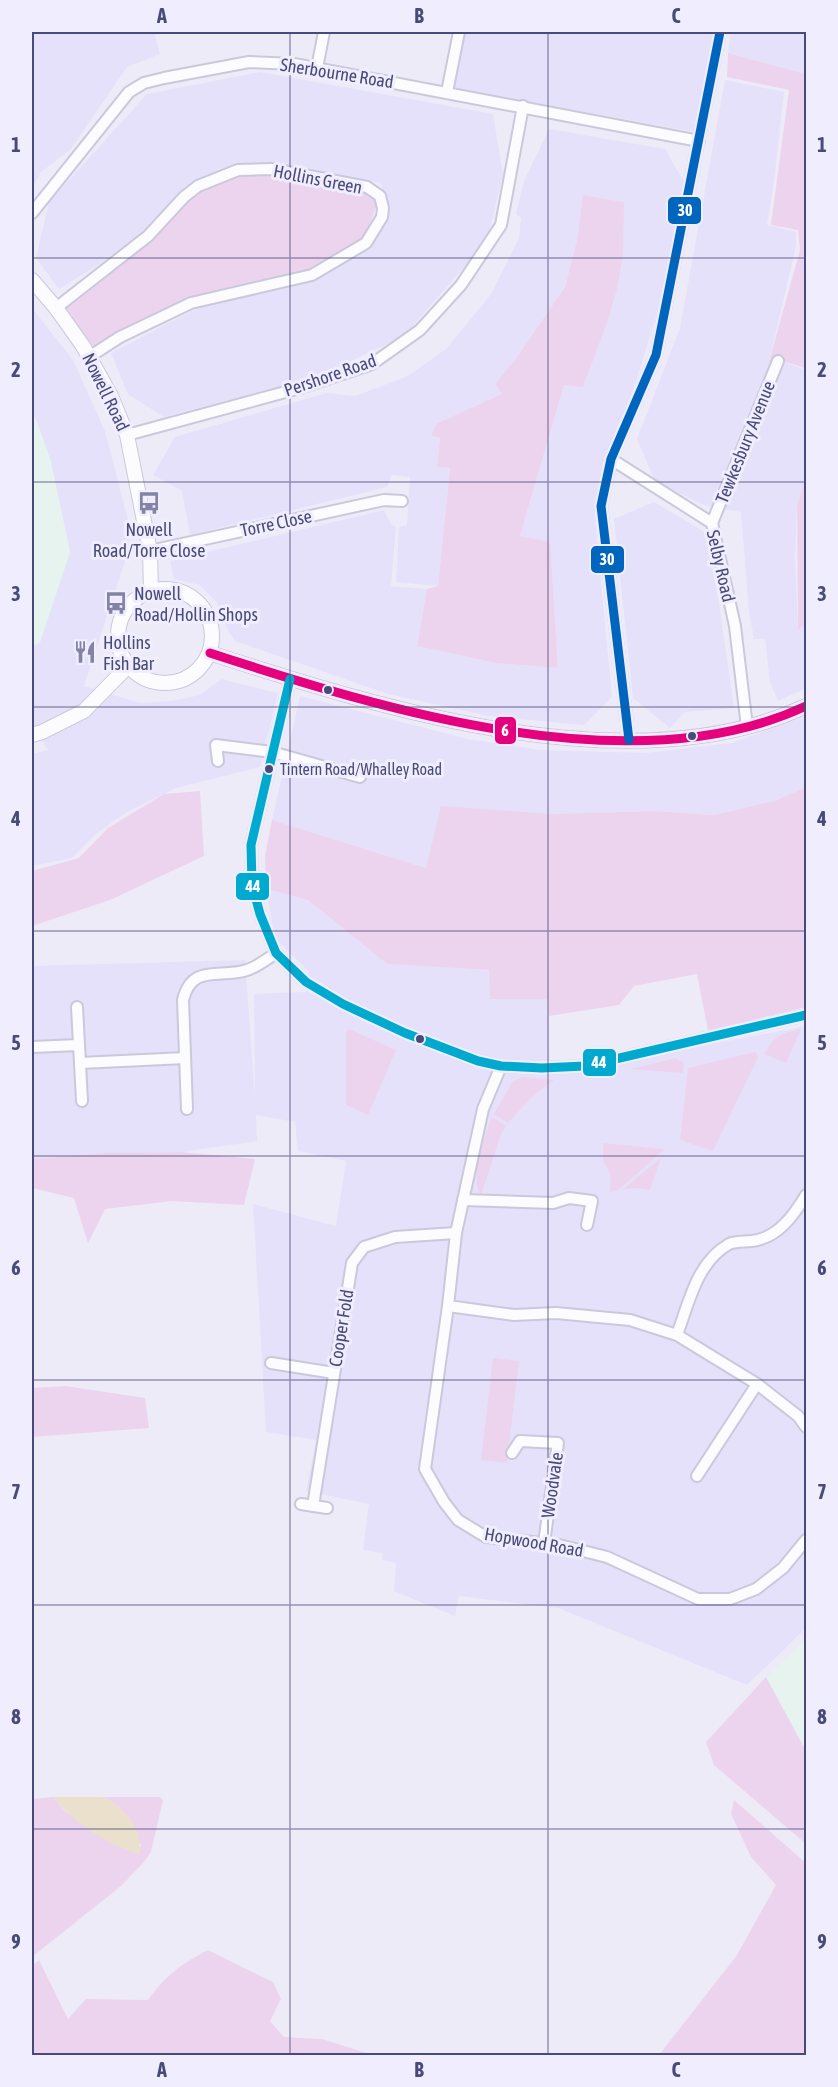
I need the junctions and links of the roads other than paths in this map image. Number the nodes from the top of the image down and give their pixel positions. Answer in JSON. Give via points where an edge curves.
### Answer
{"nodes":[{"id":1,"x":324,"y":32,"type":"edge"},
{"id":2,"x":459,"y":32,"type":"edge"},
{"id":3,"x":720,"y":32,"type":"edge"},
{"id":4,"x":317,"y":68,"type":"junction"},
{"id":5,"x":447,"y":92,"type":"junction"},
{"id":6,"x":523,"y":106,"type":"junction"},
{"id":7,"x":699,"y":141,"type":"junction"},
{"id":8,"x":32,"y":213,"type":"edge"},
{"id":9,"x":32,"y":280,"type":"edge"},
{"id":10,"x":56,"y":308,"type":"junction"},
{"id":11,"x":89,"y":357,"type":"junction"},
{"id":12,"x":778,"y":361,"type":"dead end"},
{"id":13,"x":127,"y":435,"type":"junction"},
{"id":14,"x":611,"y":459,"type":"junction"},
{"id":15,"x":402,"y":501,"type":"dead end"},
{"id":16,"x":712,"y":523,"type":"junction"},
{"id":17,"x":150,"y":551,"type":"junction"},
{"id":18,"x":151,"y":591,"type":"junction"},
{"id":19,"x":210,"y":653,"type":"junction"},
{"id":20,"x":128,"y":666,"type":"junction"},
{"id":21,"x":290,"y":679,"type":"junction"},
{"id":22,"x":807,"y":706,"type":"edge"},
{"id":23,"x":747,"y":727,"type":"junction"},
{"id":24,"x":32,"y":735,"type":"edge"},
{"id":25,"x":629,"y":740,"type":"junction"},
{"id":26,"x":272,"y":752,"type":"junction"},
{"id":27,"x":218,"y":761,"type":"dead end"},
{"id":28,"x":360,"y":777,"type":"dead end"},
{"id":29,"x":276,"y":953,"type":"junction"},
{"id":30,"x":77,"y":1007,"type":"dead end"},
{"id":31,"x":807,"y":1015,"type":"edge"},
{"id":32,"x":79,"y":1045,"type":"junction"},
{"id":33,"x":32,"y":1047,"type":"edge"},
{"id":34,"x":185,"y":1058,"type":"junction"},
{"id":35,"x":80,"y":1063,"type":"junction"},
{"id":36,"x":501,"y":1066,"type":"junction"},
{"id":37,"x":82,"y":1101,"type":"dead end"},
{"id":38,"x":187,"y":1109,"type":"dead end"},
{"id":39,"x":807,"y":1194,"type":"edge"},
{"id":40,"x":463,"y":1200,"type":"junction"},
{"id":41,"x":587,"y":1225,"type":"dead end"},
{"id":42,"x":456,"y":1233,"type":"junction"},
{"id":43,"x":448,"y":1306,"type":"junction"},
{"id":44,"x":677,"y":1335,"type":"junction"},
{"id":45,"x":271,"y":1363,"type":"dead end"},
{"id":46,"x":334,"y":1373,"type":"junction"},
{"id":47,"x":757,"y":1384,"type":"junction"},
{"id":48,"x":807,"y":1427,"type":"edge"},
{"id":49,"x":512,"y":1453,"type":"dead end"},
{"id":50,"x":697,"y":1476,"type":"dead end"},
{"id":51,"x":301,"y":1504,"type":"dead end"},
{"id":52,"x":313,"y":1506,"type":"junction"},
{"id":53,"x":327,"y":1508,"type":"dead end"},
{"id":54,"x":807,"y":1540,"type":"edge"},
{"id":55,"x":544,"y":1543,"type":"junction"}],
"edges":[{"from":1,"to":4,"type":"street"},
{"from":2,"to":5,"type":"street"},
{"from":3,"to":7,"type":"street"},
{"from":4,"to":5,"type":"street","name":"Sherbourne Road"},
{"from":4,"to":8,"type":"street","name":"Sherbourne Road","via":[[249,62],[144,83],[129,92]]},
{"from":5,"to":6,"type":"street","name":"Sherbourne Road"},
{"from":6,"to":7,"type":"street","name":"Sherbourne Road"},
{"from":6,"to":13,"type":"street","name":"Pershore Road","via":[[501,225],[461,285],[420,330],[372,364],[300,388]]},
{"from":7,"to":14,"type":"street","via":[[656,355]]},
{"from":9,"to":10,"type":"street","name":"Nowell Road"},
{"from":10,"to":11,"type":"street","name":"Nowell Road"},
{"from":10,"to":11,"type":"street","name":"Hollins Green","via":[[148,236],[198,186],[238,170],[272,169],[367,187],[380,196],[382,217],[366,243],[312,275],[191,303],[120,337]]},
{"from":11,"to":13,"type":"street","name":"Nowell Road"},
{"from":12,"to":16,"type":"street","name":"Tewkesbury Avenue"},
{"from":13,"to":17,"type":"street","name":"Nowell Road"},
{"from":14,"to":16,"type":"street","name":"Selby Road"},
{"from":14,"to":25,"type":"street","via":[[601,506]]},
{"from":15,"to":17,"type":"street","name":"Torre Close","via":[[384,500]]},
{"from":16,"to":23,"type":"street","name":"Selby Road","via":[[735,626]]},
{"from":17,"to":18,"type":"street","name":"Nowell Road"},
{"from":18,"to":19,"type":"street","via":[[180,591],[199,604],[211,623]]},
{"from":18,"to":20,"type":"street","via":[[137,598],[120,622],[120,651]]},
{"from":19,"to":20,"type":"street","via":[[192,675],[165,684],[145,679]]},
{"from":19,"to":21,"type":"street"},
{"from":20,"to":24,"type":"street","via":[[84,711]]},
{"from":21,"to":25,"type":"street","via":[[448,721],[543,736]]},
{"from":21,"to":26,"type":"street"},
{"from":22,"to":23,"type":"street"},
{"from":23,"to":25,"type":"street","via":[[681,738]]},
{"from":26,"to":27,"type":"street","via":[[216,745]]},
{"from":26,"to":28,"type":"street"},
{"from":26,"to":29,"type":"street","via":[[251,845],[252,884]]},
{"from":29,"to":34,"type":"street","via":[[245,971],[211,974],[191,981],[183,1000]]},
{"from":29,"to":36,"type":"street","via":[[306,982],[343,1004],[405,1033]]},
{"from":30,"to":32,"type":"street"},
{"from":31,"to":36,"type":"street","via":[[585,1066]]},
{"from":32,"to":33,"type":"street"},
{"from":32,"to":35,"type":"street"},
{"from":34,"to":35,"type":"street"},
{"from":34,"to":38,"type":"street"},
{"from":35,"to":37,"type":"street"},
{"from":36,"to":40,"type":"street","name":"Hopwood Road","via":[[483,1109]]},
{"from":39,"to":44,"type":"street","via":[[788,1221],[773,1234],[731,1243],[712,1257],[699,1275]]},
{"from":40,"to":41,"type":"street","via":[[592,1201]]},
{"from":40,"to":42,"type":"street","name":"Hopwood Road"},
{"from":42,"to":43,"type":"street","name":"Hopwood Road"},
{"from":42,"to":46,"type":"street","name":"Cooper Fold","via":[[395,1237],[364,1247],[352,1263]]},
{"from":43,"to":44,"type":"street","via":[[630,1320]]},
{"from":43,"to":55,"type":"street","name":"Hopwood Road","via":[[425,1469],[458,1520],[486,1537]]},
{"from":44,"to":47,"type":"street"},
{"from":45,"to":46,"type":"street"},
{"from":46,"to":52,"type":"street","name":"Cooper Fold"},
{"from":47,"to":48,"type":"street"},
{"from":47,"to":50,"type":"street"},
{"from":49,"to":55,"type":"street","name":"Woodvale","via":[[520,1441],[558,1443]]},
{"from":51,"to":52,"type":"street"},
{"from":52,"to":53,"type":"street"},
{"from":54,"to":55,"type":"street","name":"Hopwood Road","via":[[783,1568],[756,1589],[730,1599],[698,1599],[608,1557]]}]}
